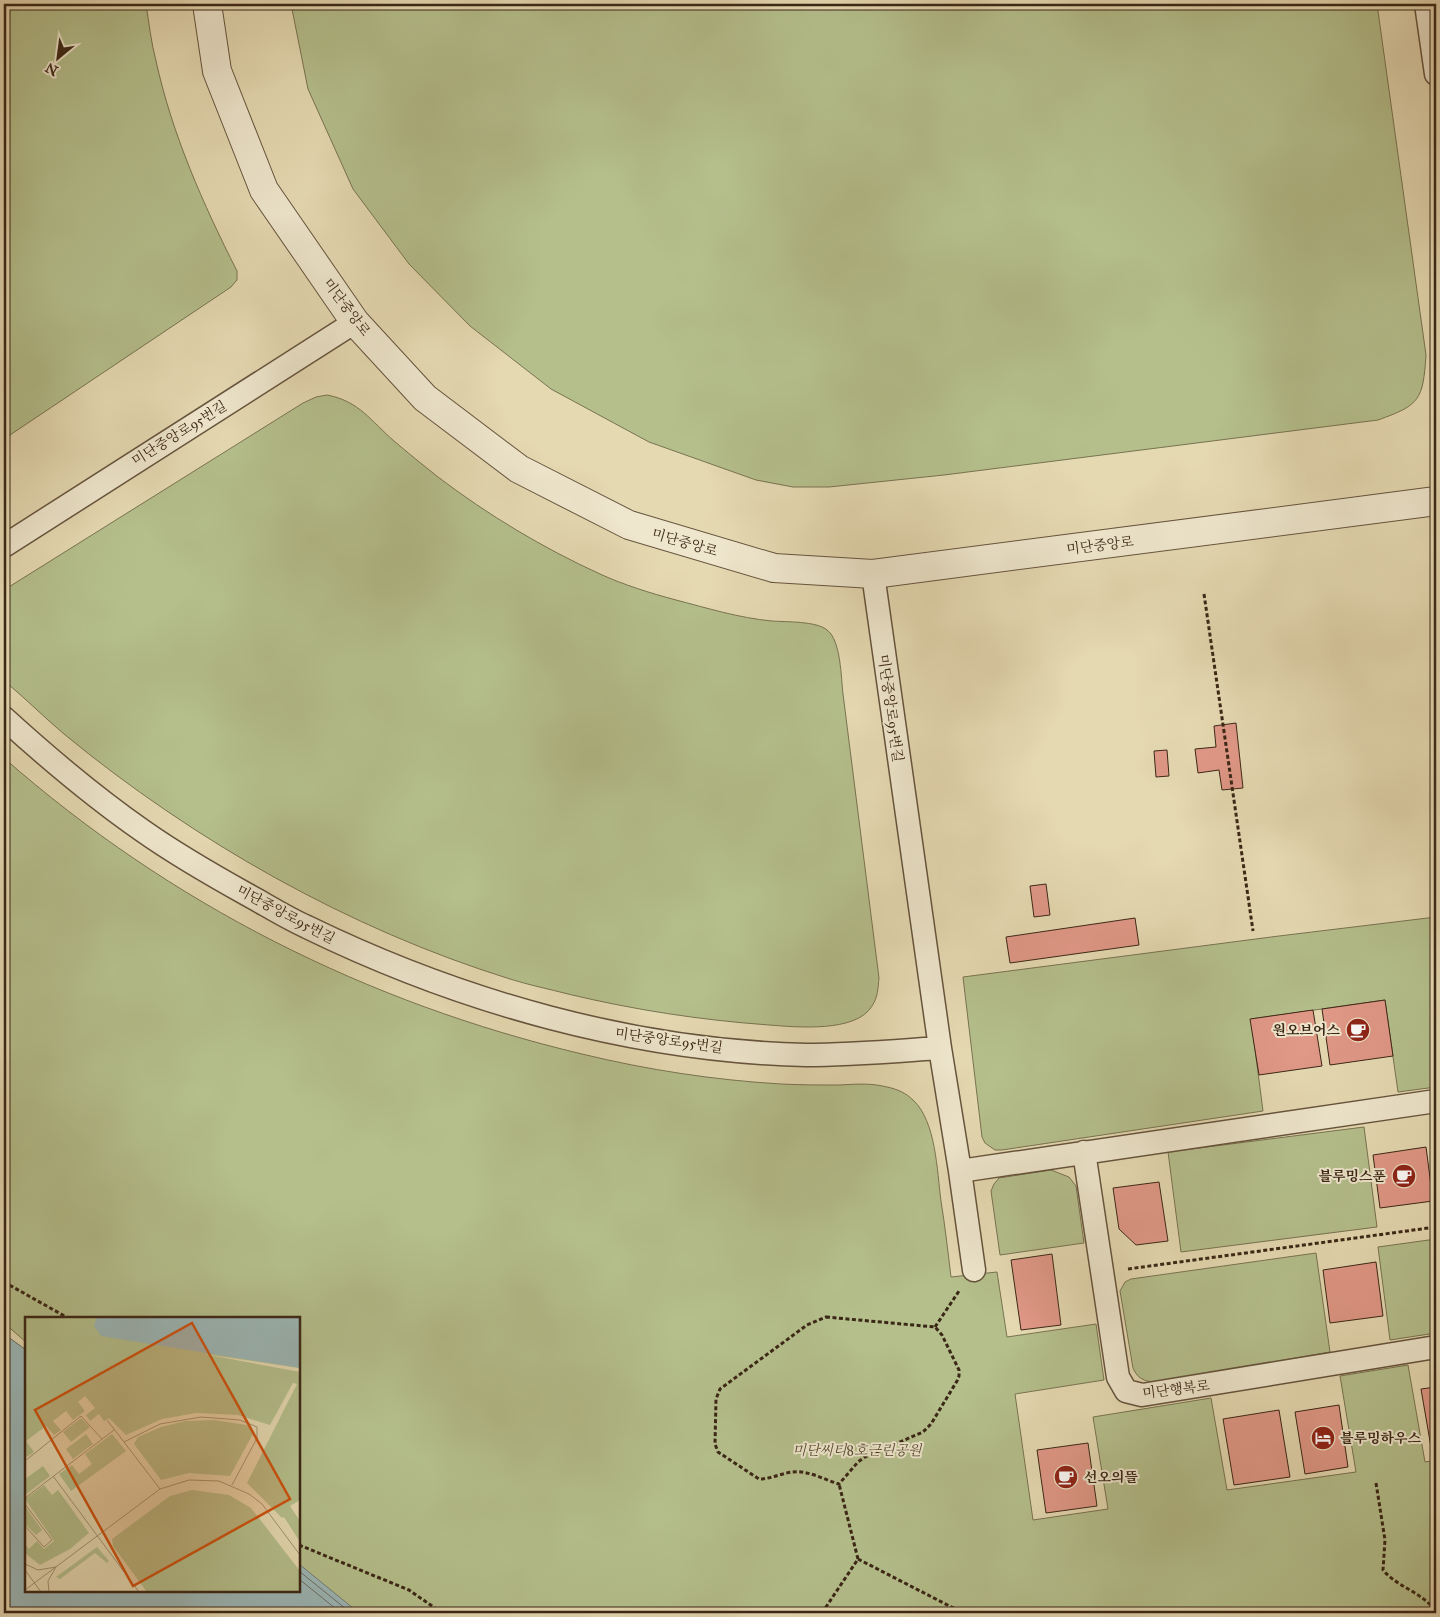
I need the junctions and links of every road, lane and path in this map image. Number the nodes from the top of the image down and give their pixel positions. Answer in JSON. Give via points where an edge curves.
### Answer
{"nodes":[{"id":1,"x":207,"y":4,"type":"edge"},
{"id":2,"x":1426,"y":4,"type":"edge"},
{"id":3,"x":1436,"y":74,"type":"edge"},
{"id":4,"x":355,"y":322,"type":"junction"},
{"id":5,"x":1436,"y":500,"type":"edge"},
{"id":6,"x":4,"y":546,"type":"edge"},
{"id":7,"x":873,"y":574,"type":"junction"},
{"id":8,"x":1204,"y":594,"type":"dead end"},
{"id":9,"x":4,"y":718,"type":"edge"},
{"id":10,"x":1253,"y":931,"type":"dead end"},
{"id":11,"x":940,"y":1048,"type":"junction"},
{"id":12,"x":1436,"y":1101,"type":"edge"},
{"id":13,"x":1084,"y":1152,"type":"junction"},
{"id":14,"x":960,"y":1171,"type":"junction"},
{"id":15,"x":1436,"y":1227,"type":"edge"},
{"id":16,"x":974,"y":1270,"type":"joint"},
{"id":17,"x":1103,"y":1272,"type":"junction"},
{"id":18,"x":4,"y":1282,"type":"edge"},
{"id":19,"x":66,"y":1317,"type":"edge"},
{"id":20,"x":935,"y":1328,"type":"junction"},
{"id":21,"x":1436,"y":1347,"type":"edge"},
{"id":22,"x":1376,"y":1483,"type":"dead end"},
{"id":23,"x":839,"y":1484,"type":"junction"},
{"id":24,"x":300,"y":1545,"type":"edge"},
{"id":25,"x":858,"y":1559,"type":"junction"},
{"id":26,"x":1436,"y":1612,"type":"edge"},
{"id":27,"x":442,"y":1613,"type":"edge"},
{"id":28,"x":822,"y":1613,"type":"edge"},
{"id":29,"x":963,"y":1613,"type":"edge"}],
"edges":[{"from":1,"to":4,"type":"street","name":"미단중앙로","via":[[217,72],[264,190]]},
{"from":2,"to":3,"type":"street"},
{"from":4,"to":6,"type":"street","name":"미단중앙로95번길"},
{"from":4,"to":7,"type":"street","name":"미단중앙로","via":[[425,398],[519,469],[629,526],[774,568]]},
{"from":5,"to":7,"type":"street","name":"미단중앙로"},
{"from":7,"to":11,"type":"street","name":"미단중앙로95번길"},
{"from":8,"to":10,"type":"path"},
{"from":9,"to":11,"type":"street","name":"미단중앙로95번길","via":[[90,792],[189,862],[305,926],[428,979],[552,1018],[688,1045],[806,1055]]},
{"from":11,"to":14,"type":"street"},
{"from":12,"to":13,"type":"street"},
{"from":13,"to":14,"type":"street"},
{"from":13,"to":17,"type":"street","name":"미단행복로"},
{"from":14,"to":16,"type":"street"},
{"from":15,"to":17,"type":"path"},
{"from":16,"to":20,"type":"path"},
{"from":17,"to":21,"type":"street","name":"미단행복로","via":[[1118,1377],[1126,1391],[1142,1396]]},
{"from":18,"to":19,"type":"path"},
{"from":20,"to":23,"type":"path","via":[[942,1335],[959,1376],[931,1424],[922,1432],[864,1457]]},
{"from":20,"to":23,"type":"path","via":[[826,1317],[807,1325],[720,1389],[716,1399],[715,1444],[718,1452],[759,1479],[801,1472]]},
{"from":22,"to":26,"type":"path","via":[[1385,1540],[1383,1570],[1389,1578],[1417,1593]]},
{"from":23,"to":25,"type":"path"},
{"from":24,"to":27,"type":"path","via":[[410,1590]]},
{"from":25,"to":28,"type":"path"},
{"from":25,"to":29,"type":"path"}]}
